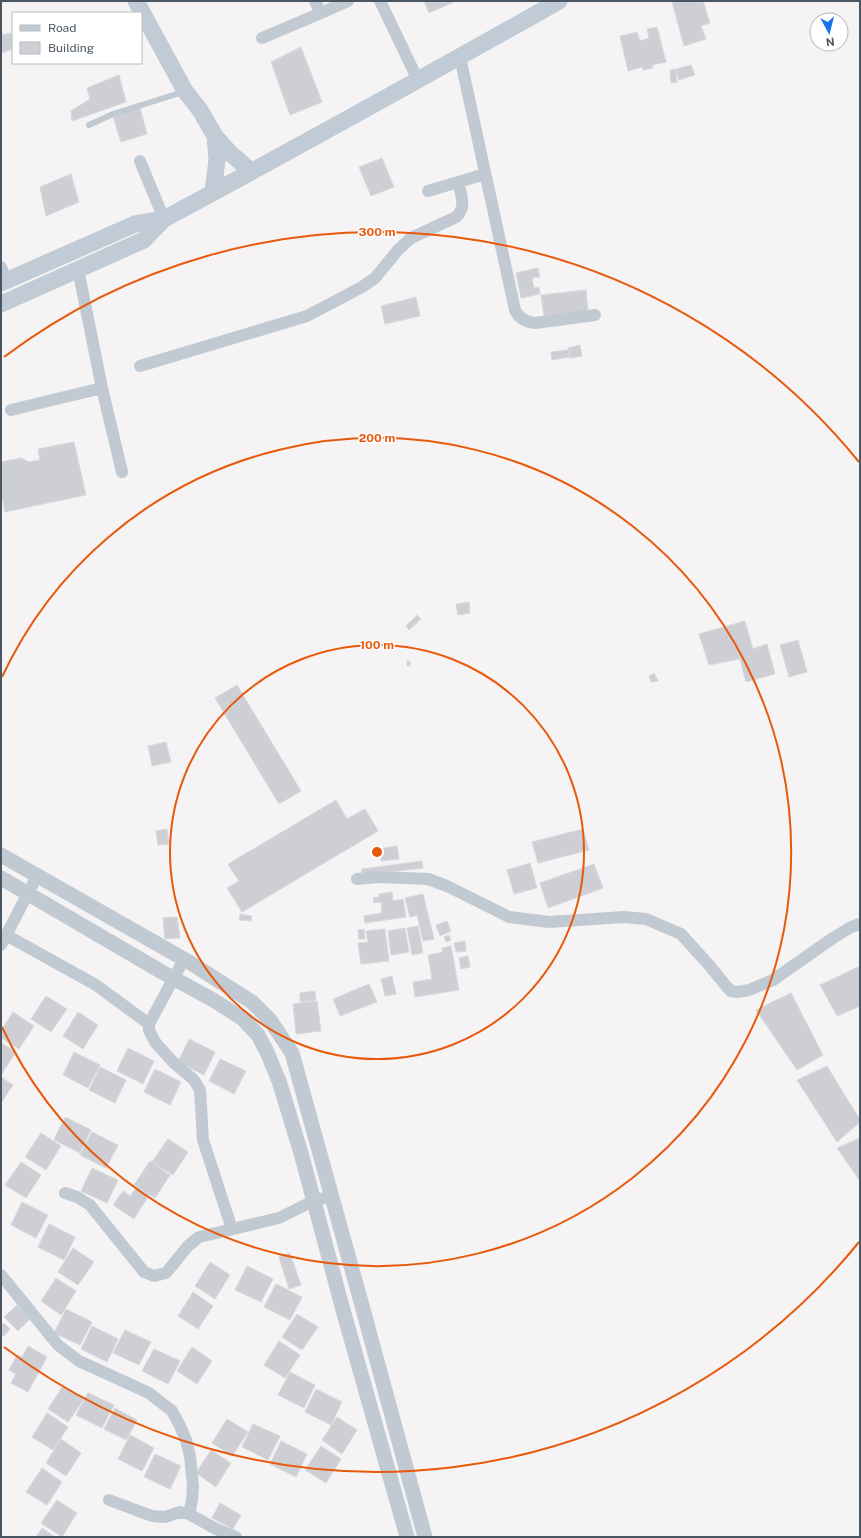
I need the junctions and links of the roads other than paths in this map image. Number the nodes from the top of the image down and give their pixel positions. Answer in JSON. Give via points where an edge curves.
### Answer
{"nodes":[{"id":1,"x":136,"y":1,"type":"edge"},
{"id":2,"x":315,"y":1,"type":"edge"},
{"id":3,"x":348,"y":1,"type":"edge"},
{"id":4,"x":380,"y":1,"type":"edge"},
{"id":5,"x":559,"y":1,"type":"edge"},
{"id":6,"x":142,"y":12,"type":"edge"},
{"id":7,"x":142,"y":12,"type":"edge"},
{"id":8,"x":321,"y":13,"type":"junction"},
{"id":9,"x":262,"y":38,"type":"dead end"},
{"id":10,"x":460,"y":57,"type":"junction"},
{"id":11,"x":418,"y":80,"type":"junction"},
{"id":12,"x":185,"y":91,"type":"junction"},
{"id":13,"x":89,"y":125,"type":"dead end"},
{"id":14,"x":215,"y":136,"type":"junction"},
{"id":15,"x":140,"y":161,"type":"dead end"},
{"id":16,"x":251,"y":171,"type":"junction"},
{"id":17,"x":485,"y":174,"type":"junction"},
{"id":18,"x":458,"y":182,"type":"junction"},
{"id":19,"x":428,"y":191,"type":"dead end"},
{"id":20,"x":213,"y":192,"type":"junction"},
{"id":21,"x":164,"y":219,"type":"junction"},
{"id":22,"x":78,"y":269,"type":"junction"},
{"id":23,"x":3,"y":277,"type":"edge"},
{"id":24,"x":1,"y":304,"type":"edge"},
{"id":25,"x":595,"y":315,"type":"dead end"},
{"id":26,"x":140,"y":366,"type":"dead end"},
{"id":27,"x":102,"y":388,"type":"junction"},
{"id":28,"x":12,"y":410,"type":"dead end"},
{"id":29,"x":122,"y":472,"type":"dead end"},
{"id":30,"x":1,"y":855,"type":"edge"},
{"id":31,"x":37,"y":876,"type":"junction"},
{"id":32,"x":1,"y":878,"type":"edge"},
{"id":33,"x":357,"y":879,"type":"dead end"},
{"id":34,"x":27,"y":894,"type":"junction"},
{"id":35,"x":860,"y":924,"type":"edge"},
{"id":36,"x":3,"y":940,"type":"edge"},
{"id":37,"x":184,"y":959,"type":"junction"},
{"id":38,"x":173,"y":978,"type":"junction"},
{"id":39,"x":149,"y":1024,"type":"junction"},
{"id":40,"x":65,"y":1193,"type":"dead end"},
{"id":41,"x":332,"y":1196,"type":"junction"},
{"id":42,"x":313,"y":1201,"type":"junction"},
{"id":43,"x":232,"y":1229,"type":"junction"},
{"id":44,"x":1,"y":1275,"type":"edge"},
{"id":45,"x":109,"y":1500,"type":"dead end"},
{"id":46,"x":189,"y":1514,"type":"junction"},
{"id":47,"x":236,"y":1537,"type":"edge"},
{"id":48,"x":407,"y":1537,"type":"edge"},
{"id":49,"x":425,"y":1537,"type":"edge"}],
"edges":[{"from":1,"to":6,"type":"main road"},
{"from":2,"to":8,"type":"street"},
{"from":3,"to":8,"type":"street"},
{"from":4,"to":11,"type":"street"},
{"from":5,"to":10,"type":"main road"},
{"from":7,"to":12,"type":"main road"},
{"from":8,"to":9,"type":"street"},
{"from":10,"to":11,"type":"main road"},
{"from":10,"to":17,"type":"street"},
{"from":11,"to":16,"type":"main road"},
{"from":12,"to":13,"type":"lane","via":[[113,114]]},
{"from":12,"to":14,"type":"main road"},
{"from":14,"to":16,"type":"main road","via":[[230,154]]},
{"from":14,"to":20,"type":"main road","via":[[217,160]]},
{"from":15,"to":21,"type":"street"},
{"from":16,"to":20,"type":"main road"},
{"from":17,"to":18,"type":"street"},
{"from":17,"to":25,"type":"street","via":[[517,315],[525,321],[535,323]]},
{"from":18,"to":19,"type":"street"},
{"from":18,"to":26,"type":"street","via":[[463,203],[460,213],[411,238],[375,278],[362,287],[307,316]]},
{"from":20,"to":21,"type":"main road"},
{"from":21,"to":22,"type":"main road","via":[[144,240]]},
{"from":21,"to":23,"type":"main road","via":[[135,224]]},
{"from":22,"to":24,"type":"main road"},
{"from":22,"to":27,"type":"street"},
{"from":27,"to":28,"type":"street"},
{"from":27,"to":29,"type":"street"},
{"from":30,"to":31,"type":"street"},
{"from":31,"to":34,"type":"street"},
{"from":31,"to":37,"type":"street"},
{"from":32,"to":34,"type":"street"},
{"from":33,"to":35,"type":"street","via":[[428,879],[509,917],[549,922],[646,919],[681,934],[727,987],[738,992],[773,980],[833,938]]},
{"from":34,"to":36,"type":"street"},
{"from":34,"to":38,"type":"street"},
{"from":36,"to":39,"type":"street","via":[[96,985]]},
{"from":37,"to":38,"type":"street"},
{"from":37,"to":41,"type":"street","via":[[252,1002],[270,1020],[292,1052]]},
{"from":38,"to":39,"type":"street"},
{"from":38,"to":42,"type":"street","via":[[243,1019],[258,1035],[268,1052],[279,1081]]},
{"from":39,"to":43,"type":"street","via":[[149,1030],[156,1042],[173,1062],[194,1080],[200,1090],[203,1140]]},
{"from":40,"to":43,"type":"street","via":[[90,1205],[144,1272],[154,1276],[166,1273],[188,1246],[199,1237]]},
{"from":41,"to":42,"type":"street"},
{"from":41,"to":49,"type":"street"},
{"from":42,"to":43,"type":"street","via":[[278,1218]]},
{"from":42,"to":48,"type":"street"},
{"from":44,"to":46,"type":"street","via":[[58,1345],[79,1361],[149,1393],[172,1411],[186,1440],[190,1456],[193,1486]]},
{"from":45,"to":46,"type":"street","via":[[152,1516],[180,1512]]},
{"from":46,"to":47,"type":"street"}]}
